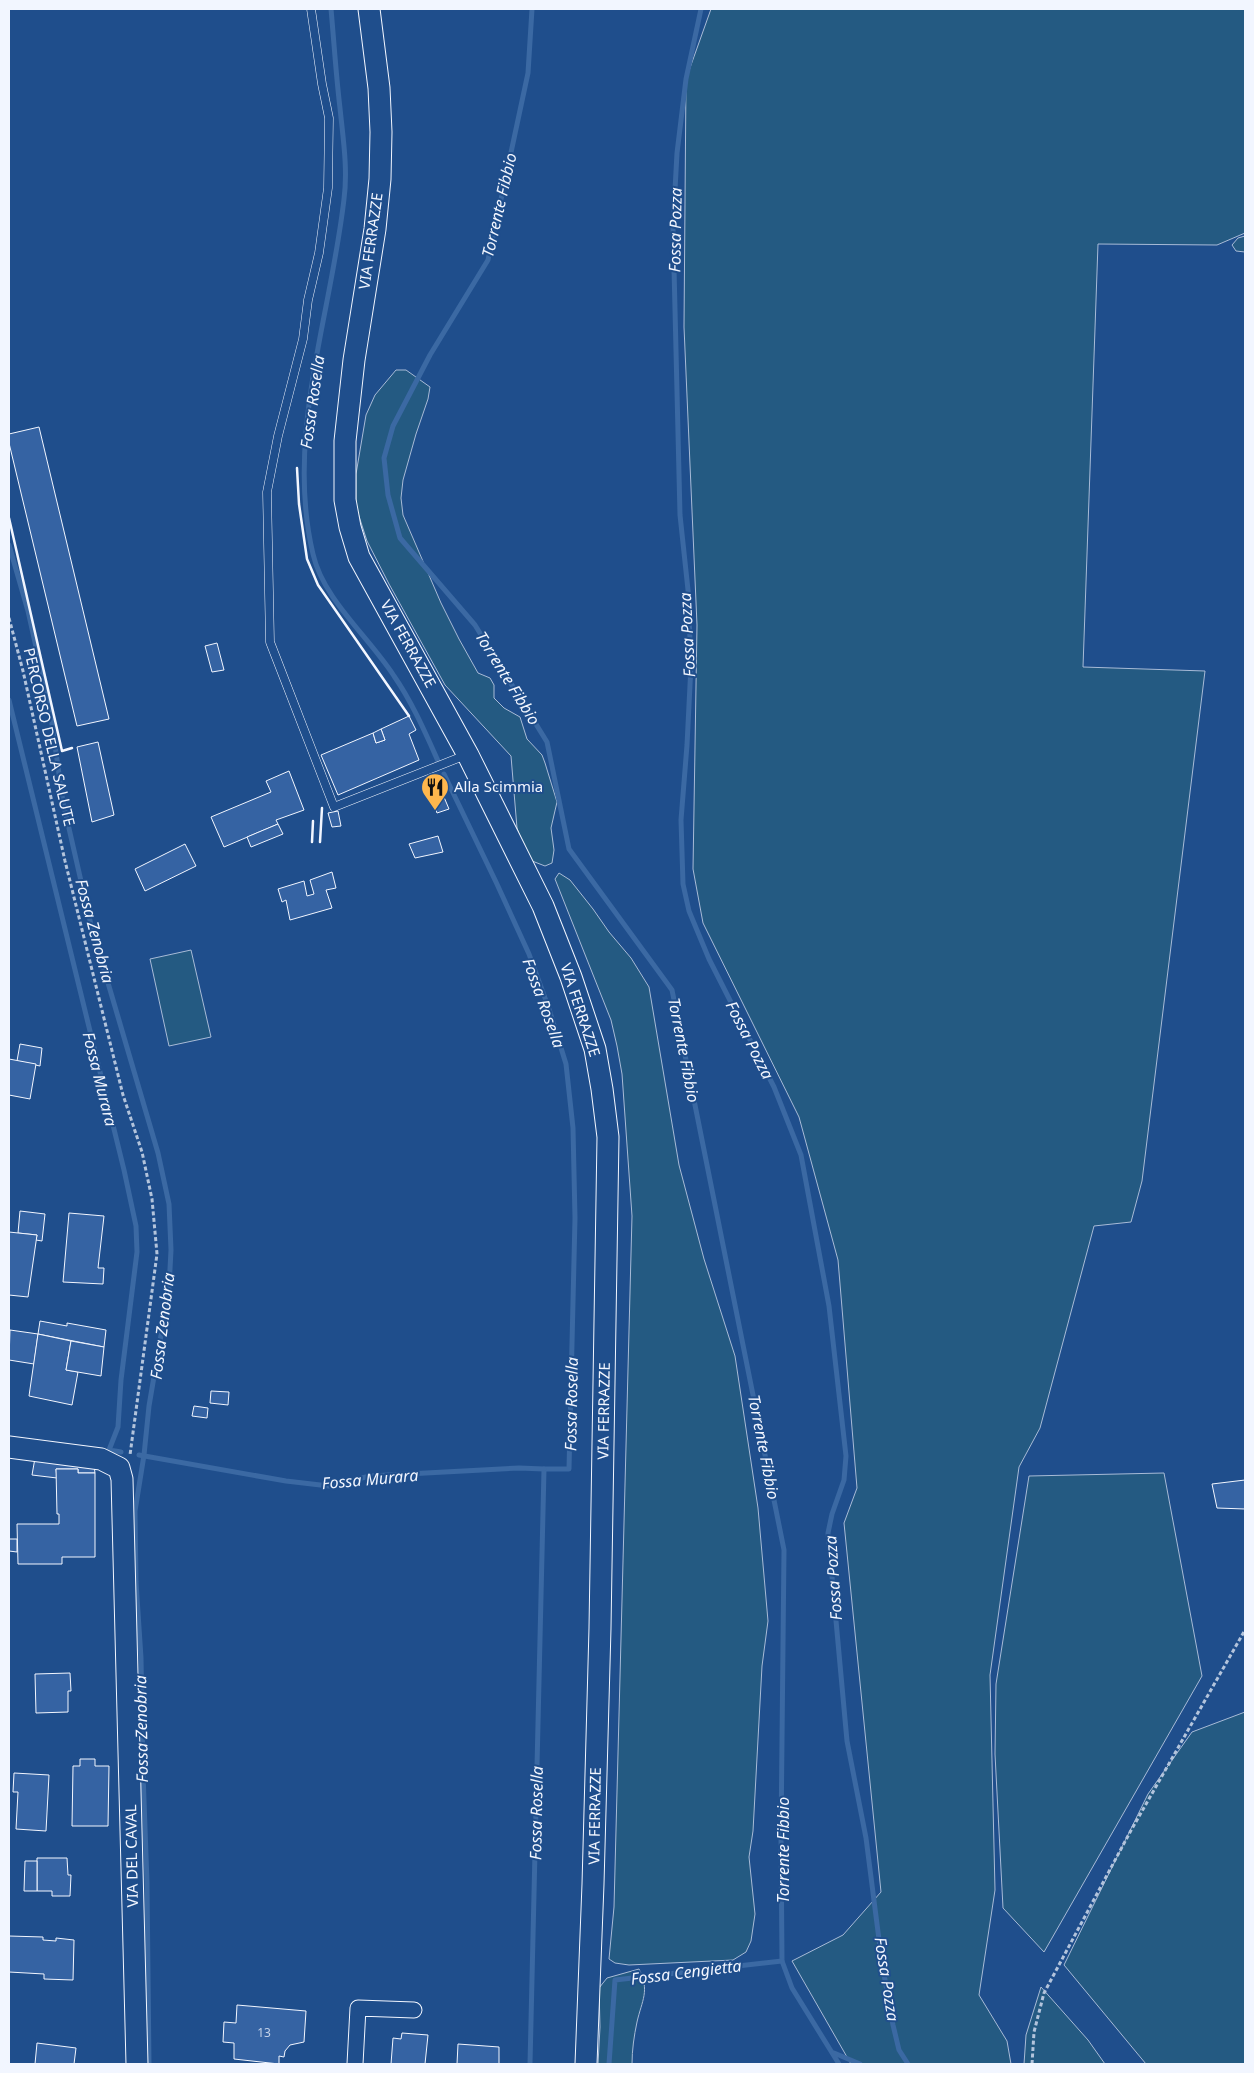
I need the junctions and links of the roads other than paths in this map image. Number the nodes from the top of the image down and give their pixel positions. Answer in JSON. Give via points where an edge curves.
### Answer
{"nodes":[{"id":1,"x":311,"y":9,"type":"edge"},
{"id":2,"x":369,"y":9,"type":"edge"},
{"id":3,"x":468,"y":755,"type":"junction"},
{"id":4,"x":9,"y":1447,"type":"edge"},
{"id":5,"x":414,"y":2010,"type":"dead end"},
{"id":6,"x":137,"y":2064,"type":"edge"},
{"id":7,"x":355,"y":2064,"type":"edge"},
{"id":8,"x":586,"y":2064,"type":"edge"}],
"edges":[{"from":1,"to":3,"type":"lane","via":[[329,118],[328,188],[304,339],[267,492],[270,642],[334,807]]},
{"from":2,"to":3,"type":"street","name":"VIA FERRAZZE","via":[[379,88],[380,179],[345,441],[345,500],[360,557]]},
{"from":3,"to":8,"type":"street","name":"VIA FERRAZZE","via":[[543,906],[571,977],[595,1049],[608,1137],[600,1628]]},
{"from":4,"to":6,"type":"street","name":"VIA DEL CAVAL","via":[[101,1459],[119,1468],[122,1479]]},
{"from":5,"to":7,"type":"street","via":[[358,2008]]}]}
